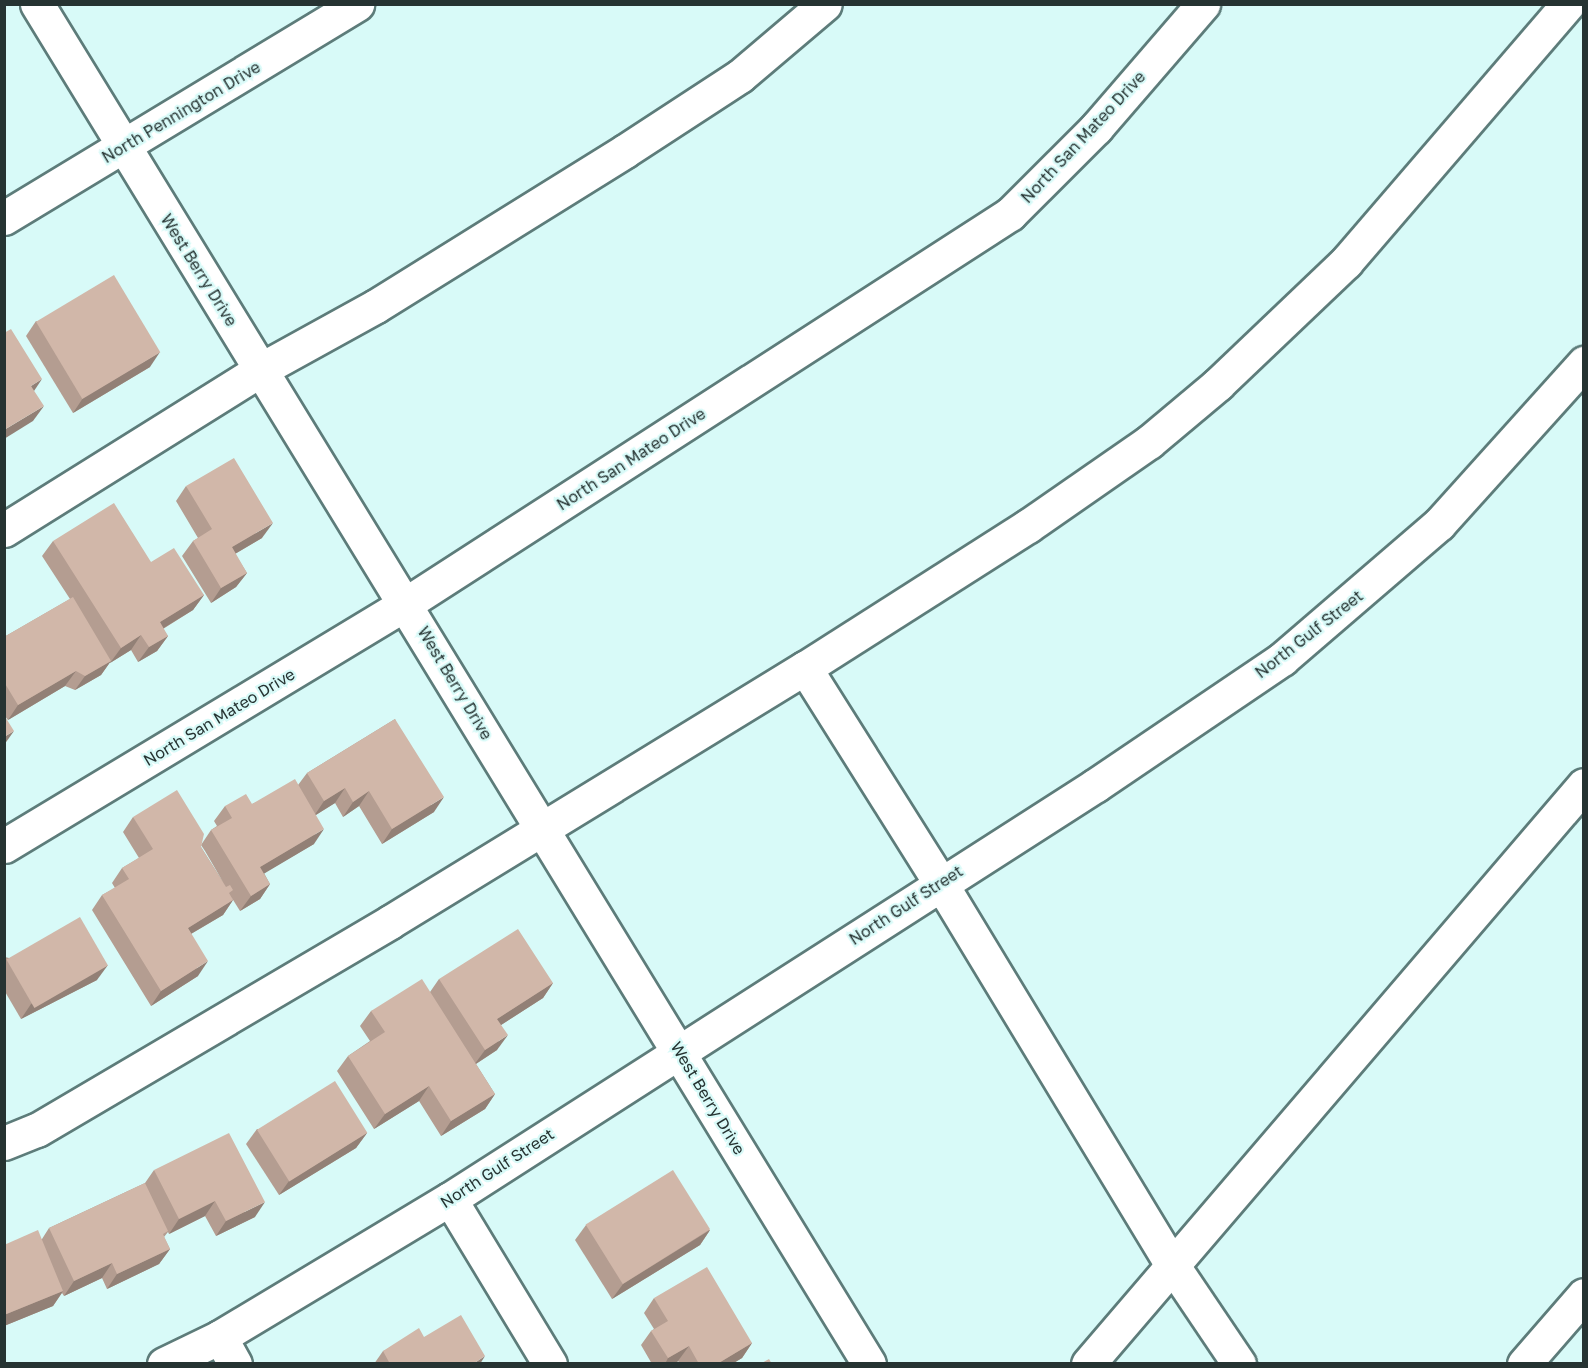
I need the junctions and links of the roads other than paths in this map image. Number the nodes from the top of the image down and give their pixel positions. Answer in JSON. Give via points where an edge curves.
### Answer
{"nodes":[{"id":1,"x":37,"y":4,"type":"edge"},
{"id":2,"x":357,"y":4,"type":"edge"},
{"id":3,"x":825,"y":4,"type":"edge"},
{"id":4,"x":1203,"y":4,"type":"edge"},
{"id":5,"x":1568,"y":4,"type":"edge"},
{"id":6,"x":124,"y":147,"type":"junction"},
{"id":7,"x":4,"y":218,"type":"edge"},
{"id":8,"x":1584,"y":363,"type":"edge"},
{"id":9,"x":260,"y":369,"type":"junction"},
{"id":10,"x":4,"y":530,"type":"edge"},
{"id":11,"x":407,"y":603,"type":"junction"},
{"id":12,"x":805,"y":668,"type":"junction"},
{"id":13,"x":1584,"y":785,"type":"edge"},
{"id":14,"x":542,"y":827,"type":"junction"},
{"id":15,"x":4,"y":846,"type":"edge"},
{"id":16,"x":940,"y":882,"type":"junction"},
{"id":17,"x":680,"y":1053,"type":"junction"},
{"id":18,"x":4,"y":1143,"type":"edge"},
{"id":19,"x":450,"y":1199,"type":"junction"},
{"id":20,"x":1173,"y":1266,"type":"junction"},
{"id":21,"x":1584,"y":1295,"type":"edge"},
{"id":22,"x":228,"y":1350,"type":"edge"},
{"id":23,"x":164,"y":1364,"type":"edge"},
{"id":24,"x":550,"y":1364,"type":"edge"},
{"id":25,"x":869,"y":1364,"type":"edge"},
{"id":26,"x":1088,"y":1364,"type":"edge"},
{"id":27,"x":1239,"y":1364,"type":"edge"},
{"id":28,"x":1524,"y":1364,"type":"edge"}],
"edges":[{"from":1,"to":6,"type":"street","name":"West Berry Drive"},
{"from":2,"to":6,"type":"street","name":"North Pennington Drive"},
{"from":3,"to":9,"type":"street","via":[[740,76],[625,151],[376,306]]},
{"from":4,"to":11,"type":"street","name":"North San Mateo Drive","via":[[1096,128],[1010,214]]},
{"from":5,"to":12,"type":"street","via":[[1346,262],[1218,384],[1149,442],[1028,526]]},
{"from":6,"to":7,"type":"street","name":"North Pennington Drive"},
{"from":6,"to":9,"type":"street","name":"West Berry Drive"},
{"from":8,"to":16,"type":"street","name":"North Gulf Street","via":[[1439,524],[1282,659],[1096,785]]},
{"from":9,"to":10,"type":"street"},
{"from":9,"to":11,"type":"street","name":"West Berry Drive"},
{"from":11,"to":14,"type":"street","name":"West Berry Drive"},
{"from":11,"to":15,"type":"street","name":"North San Mateo Drive"},
{"from":12,"to":14,"type":"street"},
{"from":12,"to":16,"type":"street"},
{"from":13,"to":20,"type":"street"},
{"from":14,"to":17,"type":"street","name":"West Berry Drive"},
{"from":14,"to":18,"type":"street","via":[[390,922],[37,1130]]},
{"from":16,"to":17,"type":"street","name":"North Gulf Street"},
{"from":16,"to":20,"type":"street"},
{"from":17,"to":19,"type":"street","name":"North Gulf Street"},
{"from":17,"to":25,"type":"street","name":"West Berry Drive"},
{"from":19,"to":22,"type":"street","name":"North Gulf Street"},
{"from":19,"to":24,"type":"street"},
{"from":20,"to":26,"type":"street"},
{"from":20,"to":27,"type":"street"},
{"from":21,"to":28,"type":"street"},
{"from":22,"to":23,"type":"street","name":"North Gulf Street"}]}
